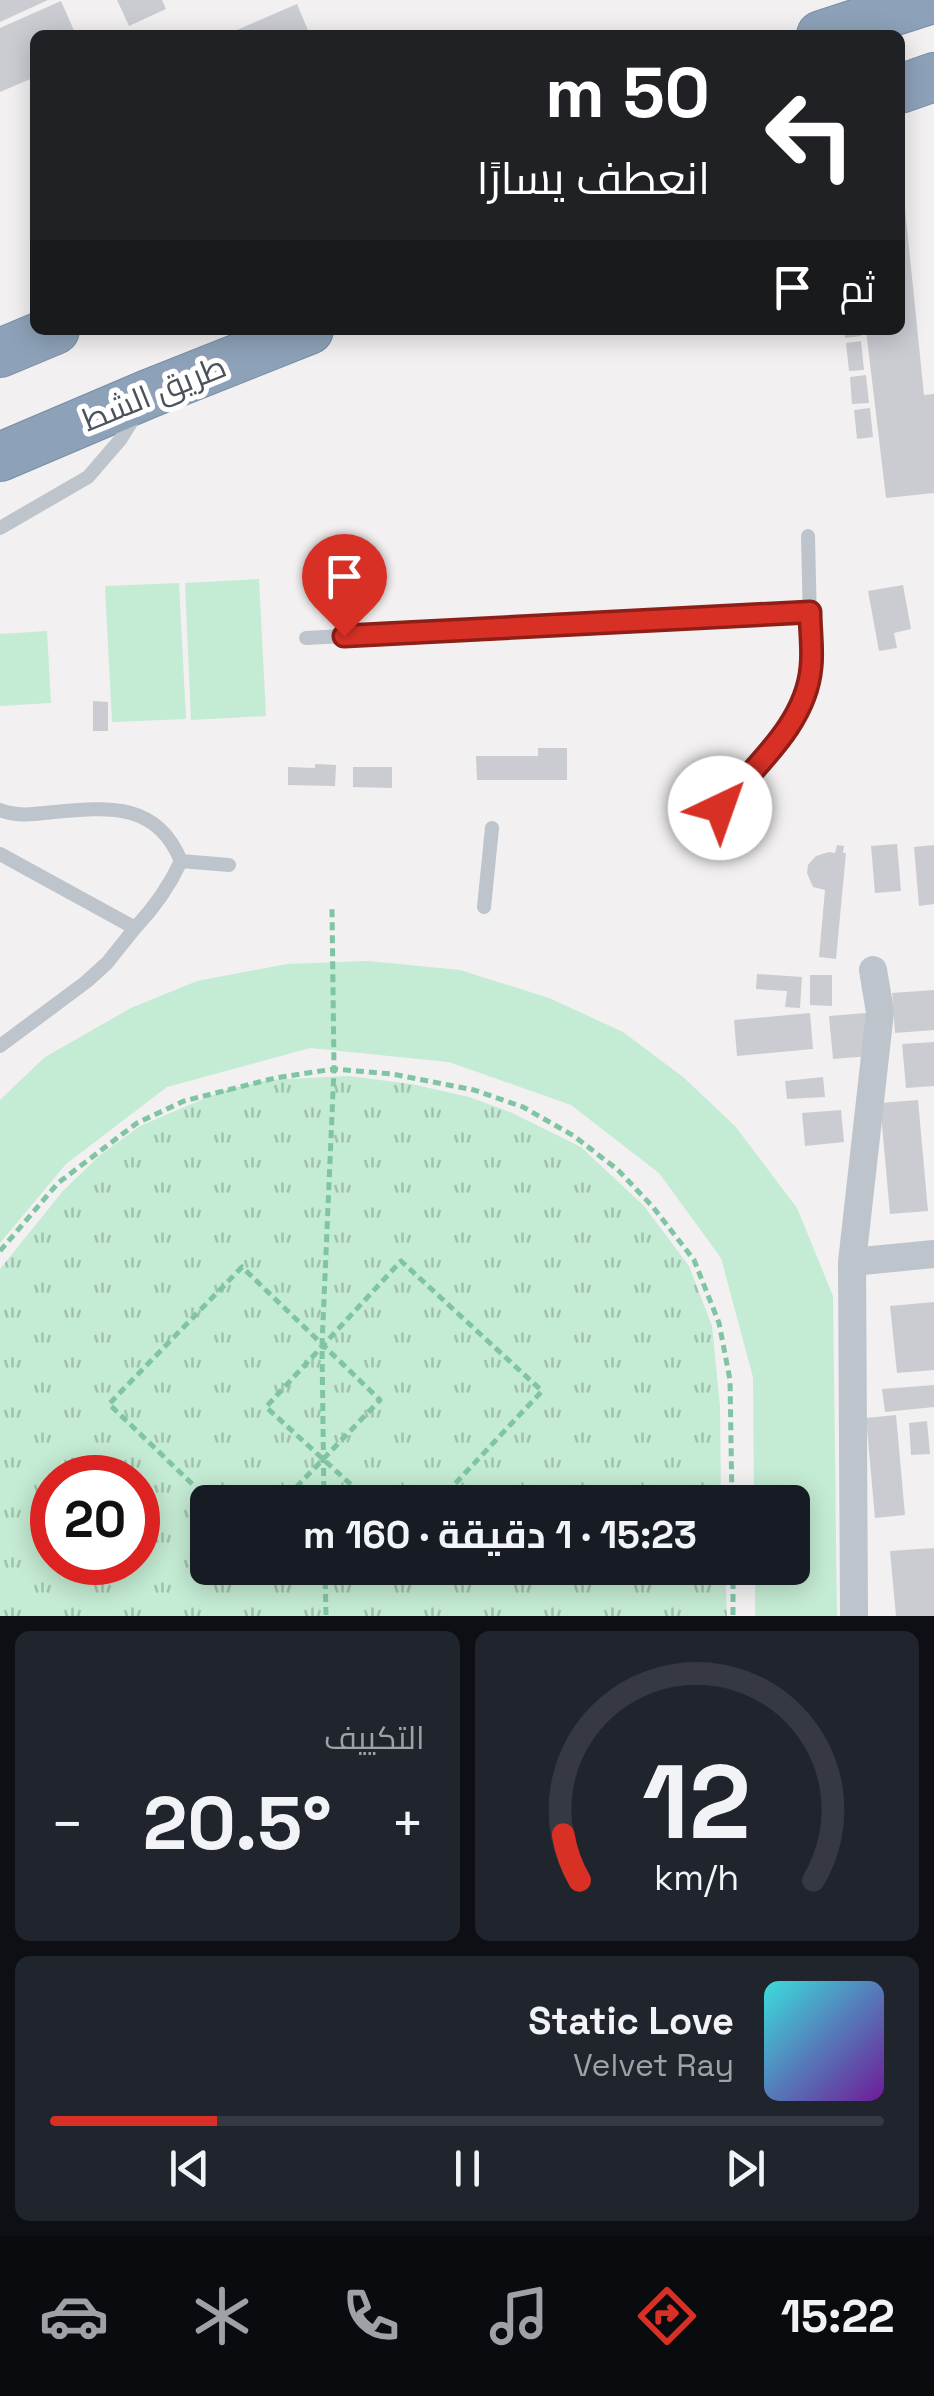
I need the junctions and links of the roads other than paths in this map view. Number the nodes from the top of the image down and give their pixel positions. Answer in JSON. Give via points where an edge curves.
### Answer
{"nodes":[{"id":1,"x":929,"y":0,"type":"edge"},
{"id":2,"x":836,"y":30,"type":"edge"},
{"id":3,"x":934,"y":78,"type":"edge"},
{"id":4,"x":905,"y":87,"type":"edge"},
{"id":5,"x":43,"y":335,"type":"edge"},
{"id":6,"x":296,"y":335,"type":"edge"},
{"id":7,"x":0,"y":353,"type":"edge"},
{"id":8,"x":148,"y":394,"type":"junction"},
{"id":9,"x":0,"y":457,"type":"edge"},
{"id":10,"x":0,"y":528,"type":"edge"},
{"id":11,"x":808,"y":536,"type":"dead end"},
{"id":12,"x":810,"y":612,"type":"junction"},
{"id":13,"x":306,"y":638,"type":"dead end"},
{"id":14,"x":0,"y":810,"type":"edge"},
{"id":15,"x":492,"y":828,"type":"dead end"},
{"id":16,"x":703,"y":829,"type":"dead end"},
{"id":17,"x":0,"y":854,"type":"edge"},
{"id":18,"x":181,"y":862,"type":"junction"},
{"id":19,"x":229,"y":865,"type":"dead end"},
{"id":20,"x":484,"y":907,"type":"dead end"},
{"id":21,"x":135,"y":928,"type":"junction"},
{"id":22,"x":874,"y":970,"type":"dead end"},
{"id":23,"x":0,"y":1046,"type":"edge"},
{"id":24,"x":934,"y":1254,"type":"edge"},
{"id":25,"x":852,"y":1262,"type":"junction"},
{"id":26,"x":854,"y":1616,"type":"edge"}],
"edges":[{"from":1,"to":2,"type":"highway"},
{"from":3,"to":4,"type":"highway"},
{"from":5,"to":7,"type":"highway"},
{"from":6,"to":8,"type":"highway","name":"طريق الشط"},
{"from":8,"to":9,"type":"highway","name":"طريق الشط"},
{"from":8,"to":10,"type":"lane","via":[[88,477]]},
{"from":11,"to":12,"type":"lane"},
{"from":12,"to":13,"type":"lane"},
{"from":12,"to":16,"type":"lane","via":[[811,668],[802,703],[767,756]]},
{"from":14,"to":18,"type":"lane","via":[[26,815],[114,809],[147,818],[172,841]]},
{"from":15,"to":20,"type":"lane"},
{"from":17,"to":21,"type":"lane"},
{"from":18,"to":19,"type":"lane"},
{"from":18,"to":21,"type":"lane"},
{"from":21,"to":23,"type":"lane","via":[[86,982]]},
{"from":22,"to":25,"type":"street","via":[[880,1012]]},
{"from":24,"to":25,"type":"street"},
{"from":25,"to":26,"type":"street"}]}
